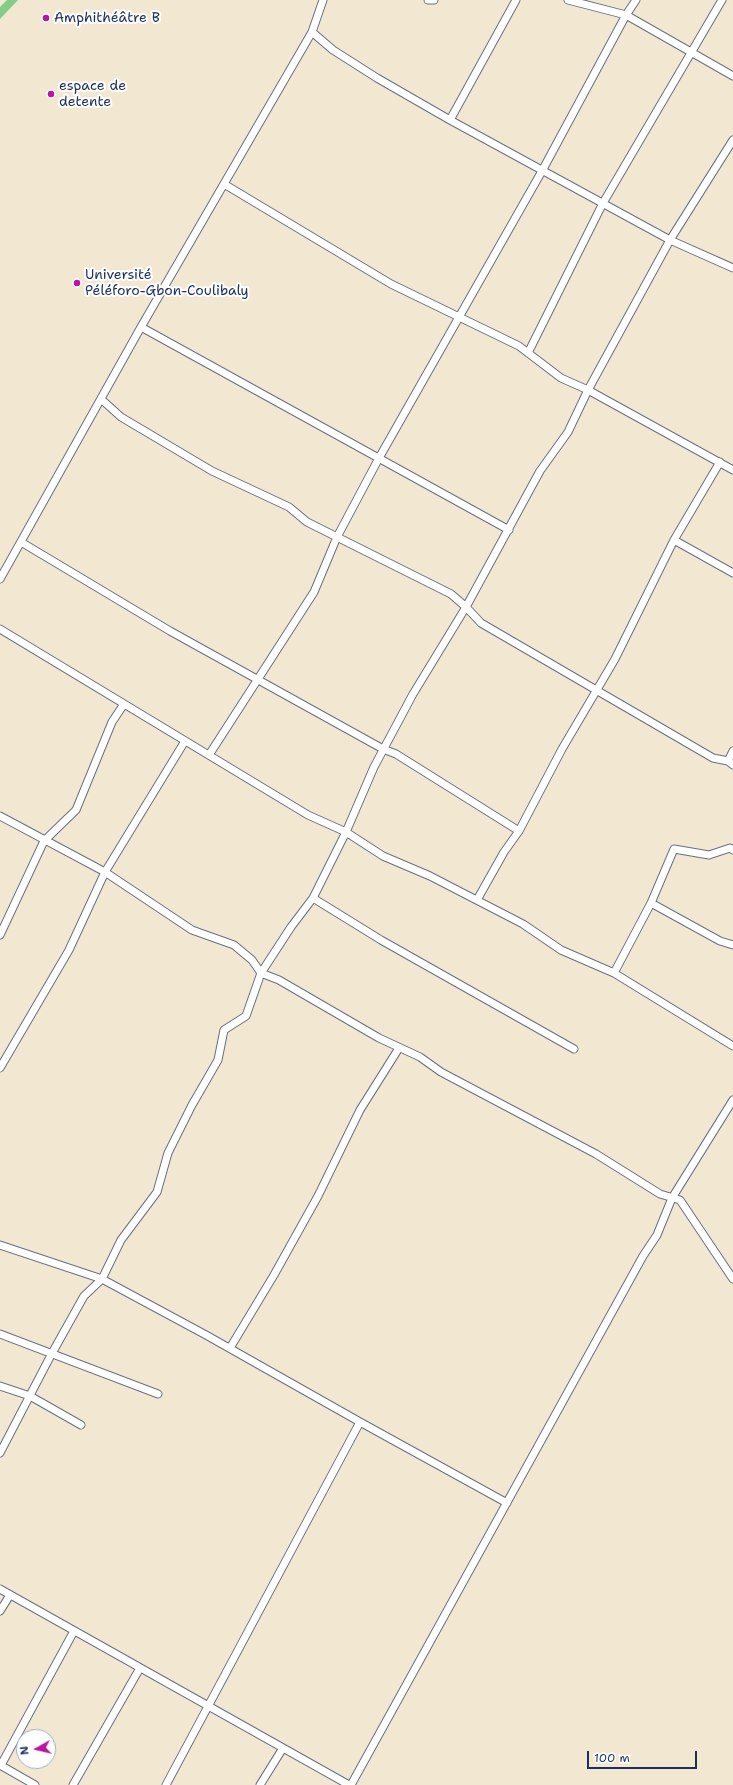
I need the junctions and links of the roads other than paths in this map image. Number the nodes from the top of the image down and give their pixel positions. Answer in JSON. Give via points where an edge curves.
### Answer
{"nodes":[{"id":1,"x":324,"y":0,"type":"edge"},
{"id":2,"x":428,"y":0,"type":"edge"},
{"id":3,"x":434,"y":0,"type":"edge"},
{"id":4,"x":516,"y":0,"type":"edge"},
{"id":5,"x":568,"y":0,"type":"edge"},
{"id":6,"x":636,"y":0,"type":"edge"},
{"id":7,"x":722,"y":0,"type":"edge"},
{"id":8,"x":626,"y":15,"type":"junction"},
{"id":9,"x":312,"y":32,"type":"junction"},
{"id":10,"x":690,"y":52,"type":"junction"},
{"id":11,"x":733,"y":76,"type":"edge"},
{"id":12,"x":450,"y":120,"type":"junction"},
{"id":13,"x":733,"y":140,"type":"edge"},
{"id":14,"x":542,"y":170,"type":"junction"},
{"id":15,"x":224,"y":184,"type":"junction"},
{"id":16,"x":603,"y":203,"type":"junction"},
{"id":17,"x":670,"y":240,"type":"junction"},
{"id":18,"x":733,"y":268,"type":"edge"},
{"id":19,"x":458,"y":316,"type":"junction"},
{"id":20,"x":141,"y":328,"type":"junction"},
{"id":21,"x":528,"y":353,"type":"junction"},
{"id":22,"x":588,"y":390,"type":"junction"},
{"id":23,"x":101,"y":399,"type":"junction"},
{"id":24,"x":379,"y":458,"type":"junction"},
{"id":25,"x":720,"y":462,"type":"junction"},
{"id":26,"x":733,"y":470,"type":"edge"},
{"id":27,"x":509,"y":530,"type":"junction"},
{"id":28,"x":337,"y":537,"type":"junction"},
{"id":29,"x":674,"y":540,"type":"junction"},
{"id":30,"x":21,"y":542,"type":"junction"},
{"id":31,"x":733,"y":573,"type":"edge"},
{"id":32,"x":0,"y":579,"type":"edge"},
{"id":33,"x":466,"y":607,"type":"junction"},
{"id":34,"x":0,"y":629,"type":"edge"},
{"id":35,"x":258,"y":680,"type":"junction"},
{"id":36,"x":596,"y":690,"type":"junction"},
{"id":37,"x":124,"y":704,"type":"junction"},
{"id":38,"x":185,"y":741,"type":"junction"},
{"id":39,"x":383,"y":750,"type":"junction"},
{"id":40,"x":733,"y":751,"type":"edge"},
{"id":41,"x":209,"y":755,"type":"junction"},
{"id":42,"x":731,"y":763,"type":"edge"},
{"id":43,"x":0,"y":816,"type":"edge"},
{"id":44,"x":519,"y":831,"type":"junction"},
{"id":45,"x":346,"y":832,"type":"junction"},
{"id":46,"x":44,"y":841,"type":"junction"},
{"id":47,"x":733,"y":850,"type":"edge"},
{"id":48,"x":105,"y":872,"type":"junction"},
{"id":49,"x":313,"y":898,"type":"junction"},
{"id":50,"x":477,"y":900,"type":"junction"},
{"id":51,"x":651,"y":903,"type":"junction"},
{"id":52,"x":0,"y":935,"type":"edge"},
{"id":53,"x":733,"y":945,"type":"edge"},
{"id":54,"x":261,"y":973,"type":"junction"},
{"id":55,"x":614,"y":973,"type":"junction"},
{"id":56,"x":733,"y":1046,"type":"edge"},
{"id":57,"x":399,"y":1048,"type":"junction"},
{"id":58,"x":574,"y":1049,"type":"dead end"},
{"id":59,"x":0,"y":1068,"type":"edge"},
{"id":60,"x":733,"y":1100,"type":"edge"},
{"id":61,"x":672,"y":1198,"type":"junction"},
{"id":62,"x":0,"y":1245,"type":"edge"},
{"id":63,"x":102,"y":1279,"type":"junction"},
{"id":64,"x":733,"y":1279,"type":"edge"},
{"id":65,"x":0,"y":1334,"type":"edge"},
{"id":66,"x":230,"y":1348,"type":"junction"},
{"id":67,"x":51,"y":1355,"type":"junction"},
{"id":68,"x":0,"y":1386,"type":"edge"},
{"id":69,"x":158,"y":1394,"type":"dead end"},
{"id":70,"x":30,"y":1396,"type":"junction"},
{"id":71,"x":360,"y":1422,"type":"junction"},
{"id":72,"x":80,"y":1425,"type":"dead end"},
{"id":73,"x":0,"y":1453,"type":"edge"},
{"id":74,"x":507,"y":1502,"type":"junction"},
{"id":75,"x":0,"y":1590,"type":"edge"},
{"id":76,"x":10,"y":1595,"type":"junction"},
{"id":77,"x":0,"y":1611,"type":"edge"},
{"id":78,"x":74,"y":1631,"type":"junction"},
{"id":79,"x":140,"y":1668,"type":"junction"},
{"id":80,"x":207,"y":1706,"type":"junction"},
{"id":81,"x":283,"y":1748,"type":"junction"},
{"id":82,"x":1,"y":1765,"type":"edge"},
{"id":83,"x":35,"y":1785,"type":"edge"},
{"id":84,"x":73,"y":1785,"type":"edge"},
{"id":85,"x":166,"y":1785,"type":"edge"},
{"id":86,"x":260,"y":1785,"type":"edge"},
{"id":87,"x":350,"y":1785,"type":"edge"}],
"edges":[{"from":1,"to":9,"type":"street"},
{"from":2,"to":3,"type":"street"},
{"from":4,"to":12,"type":"street"},
{"from":5,"to":8,"type":"street"},
{"from":6,"to":8,"type":"street"},
{"from":7,"to":10,"type":"street"},
{"from":8,"to":10,"type":"street"},
{"from":8,"to":14,"type":"street"},
{"from":9,"to":12,"type":"street","via":[[358,66]]},
{"from":9,"to":15,"type":"street"},
{"from":10,"to":11,"type":"street"},
{"from":10,"to":16,"type":"street"},
{"from":12,"to":14,"type":"street"},
{"from":13,"to":17,"type":"street"},
{"from":14,"to":16,"type":"street"},
{"from":14,"to":19,"type":"street"},
{"from":15,"to":19,"type":"street","via":[[391,284]]},
{"from":15,"to":20,"type":"street"},
{"from":16,"to":17,"type":"street"},
{"from":16,"to":21,"type":"street"},
{"from":17,"to":18,"type":"street"},
{"from":17,"to":22,"type":"street"},
{"from":19,"to":21,"type":"street"},
{"from":19,"to":24,"type":"street"},
{"from":20,"to":23,"type":"street"},
{"from":20,"to":24,"type":"street"},
{"from":21,"to":22,"type":"street","via":[[561,378]]},
{"from":22,"to":25,"type":"street"},
{"from":22,"to":27,"type":"street","via":[[568,432],[540,471]]},
{"from":23,"to":28,"type":"street","via":[[121,417],[212,471],[289,507],[307,522]]},
{"from":23,"to":30,"type":"street"},
{"from":24,"to":27,"type":"street"},
{"from":24,"to":28,"type":"street"},
{"from":25,"to":26,"type":"street"},
{"from":25,"to":29,"type":"street"},
{"from":27,"to":33,"type":"street"},
{"from":28,"to":33,"type":"street","via":[[450,594]]},
{"from":28,"to":35,"type":"street","via":[[314,592]]},
{"from":29,"to":31,"type":"street"},
{"from":29,"to":36,"type":"street","via":[[615,659]]},
{"from":30,"to":32,"type":"street"},
{"from":30,"to":35,"type":"street","via":[[170,632]]},
{"from":33,"to":36,"type":"street","via":[[481,623]]},
{"from":33,"to":39,"type":"street","via":[[413,694]]},
{"from":34,"to":37,"type":"street"},
{"from":35,"to":39,"type":"street"},
{"from":35,"to":41,"type":"street"},
{"from":36,"to":42,"type":"street","via":[[713,758]]},
{"from":36,"to":44,"type":"street"},
{"from":37,"to":38,"type":"street"},
{"from":37,"to":46,"type":"street","via":[[112,722],[76,810]]},
{"from":38,"to":41,"type":"street"},
{"from":38,"to":48,"type":"street"},
{"from":39,"to":44,"type":"street","via":[[396,754]]},
{"from":39,"to":45,"type":"street"},
{"from":40,"to":42,"type":"street"},
{"from":41,"to":45,"type":"street","via":[[308,815]]},
{"from":43,"to":46,"type":"street"},
{"from":44,"to":50,"type":"street"},
{"from":45,"to":49,"type":"street"},
{"from":45,"to":50,"type":"street","via":[[383,856]]},
{"from":46,"to":48,"type":"street"},
{"from":46,"to":52,"type":"street"},
{"from":47,"to":51,"type":"street","via":[[730,848],[709,855],[674,848]]},
{"from":48,"to":54,"type":"street","via":[[192,930],[234,945],[252,960]]},
{"from":48,"to":59,"type":"street","via":[[68,950]]},
{"from":49,"to":54,"type":"street"},
{"from":49,"to":58,"type":"street","via":[[381,940]]},
{"from":50,"to":55,"type":"street","via":[[523,924],[561,950]]},
{"from":51,"to":53,"type":"street"},
{"from":51,"to":55,"type":"street"},
{"from":54,"to":57,"type":"street","via":[[279,980]]},
{"from":54,"to":63,"type":"street","via":[[246,1016],[224,1030],[218,1060],[168,1153],[156,1192],[121,1240]]},
{"from":55,"to":56,"type":"street"},
{"from":57,"to":61,"type":"street","via":[[596,1154],[660,1194]]},
{"from":57,"to":66,"type":"street","via":[[360,1110],[314,1203]]},
{"from":60,"to":61,"type":"street"},
{"from":61,"to":64,"type":"street","via":[[680,1200]]},
{"from":61,"to":74,"type":"street","via":[[657,1235]]},
{"from":62,"to":63,"type":"street"},
{"from":63,"to":66,"type":"street"},
{"from":63,"to":67,"type":"street","via":[[84,1296]]},
{"from":65,"to":67,"type":"street"},
{"from":66,"to":71,"type":"street"},
{"from":67,"to":69,"type":"street"},
{"from":67,"to":70,"type":"street"},
{"from":68,"to":70,"type":"street"},
{"from":70,"to":72,"type":"street"},
{"from":70,"to":73,"type":"street"},
{"from":71,"to":74,"type":"street"},
{"from":71,"to":80,"type":"street"},
{"from":74,"to":87,"type":"street"},
{"from":75,"to":76,"type":"street"},
{"from":76,"to":77,"type":"street"},
{"from":76,"to":78,"type":"street"},
{"from":78,"to":79,"type":"street"},
{"from":78,"to":82,"type":"street"},
{"from":79,"to":80,"type":"street"},
{"from":79,"to":84,"type":"street"},
{"from":80,"to":81,"type":"street"},
{"from":80,"to":85,"type":"street"},
{"from":81,"to":86,"type":"street"},
{"from":81,"to":87,"type":"street"},
{"from":82,"to":83,"type":"street"}]}
